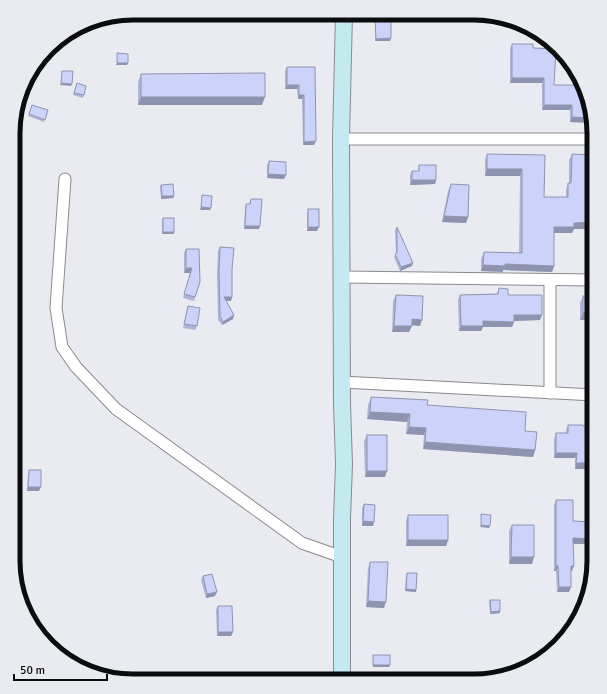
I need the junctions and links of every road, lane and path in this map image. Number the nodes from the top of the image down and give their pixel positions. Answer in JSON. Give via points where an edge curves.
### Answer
{"nodes":[{"id":1,"x":344,"y":20,"type":"edge"},
{"id":2,"x":341,"y":139,"type":"junction"},
{"id":3,"x":587,"y":139,"type":"edge"},
{"id":4,"x":65,"y":178,"type":"dead end"},
{"id":5,"x":342,"y":277,"type":"junction"},
{"id":6,"x":550,"y":280,"type":"junction"},
{"id":7,"x":587,"y":280,"type":"edge"},
{"id":8,"x":342,"y":382,"type":"junction"},
{"id":9,"x":550,"y":393,"type":"junction"},
{"id":10,"x":587,"y":395,"type":"edge"},
{"id":11,"x":342,"y":556,"type":"junction"},
{"id":12,"x":342,"y":674,"type":"edge"}],
"edges":[{"from":1,"to":2,"type":"main road"},
{"from":2,"to":3,"type":"street"},
{"from":2,"to":5,"type":"main road"},
{"from":4,"to":11,"type":"street","via":[[56,308],[62,347],[76,368],[116,409],[302,543]]},
{"from":5,"to":6,"type":"street"},
{"from":5,"to":8,"type":"main road"},
{"from":6,"to":7,"type":"street"},
{"from":6,"to":9,"type":"street"},
{"from":8,"to":9,"type":"street"},
{"from":8,"to":11,"type":"main road"},
{"from":9,"to":10,"type":"street"},
{"from":11,"to":12,"type":"main road"}]}
